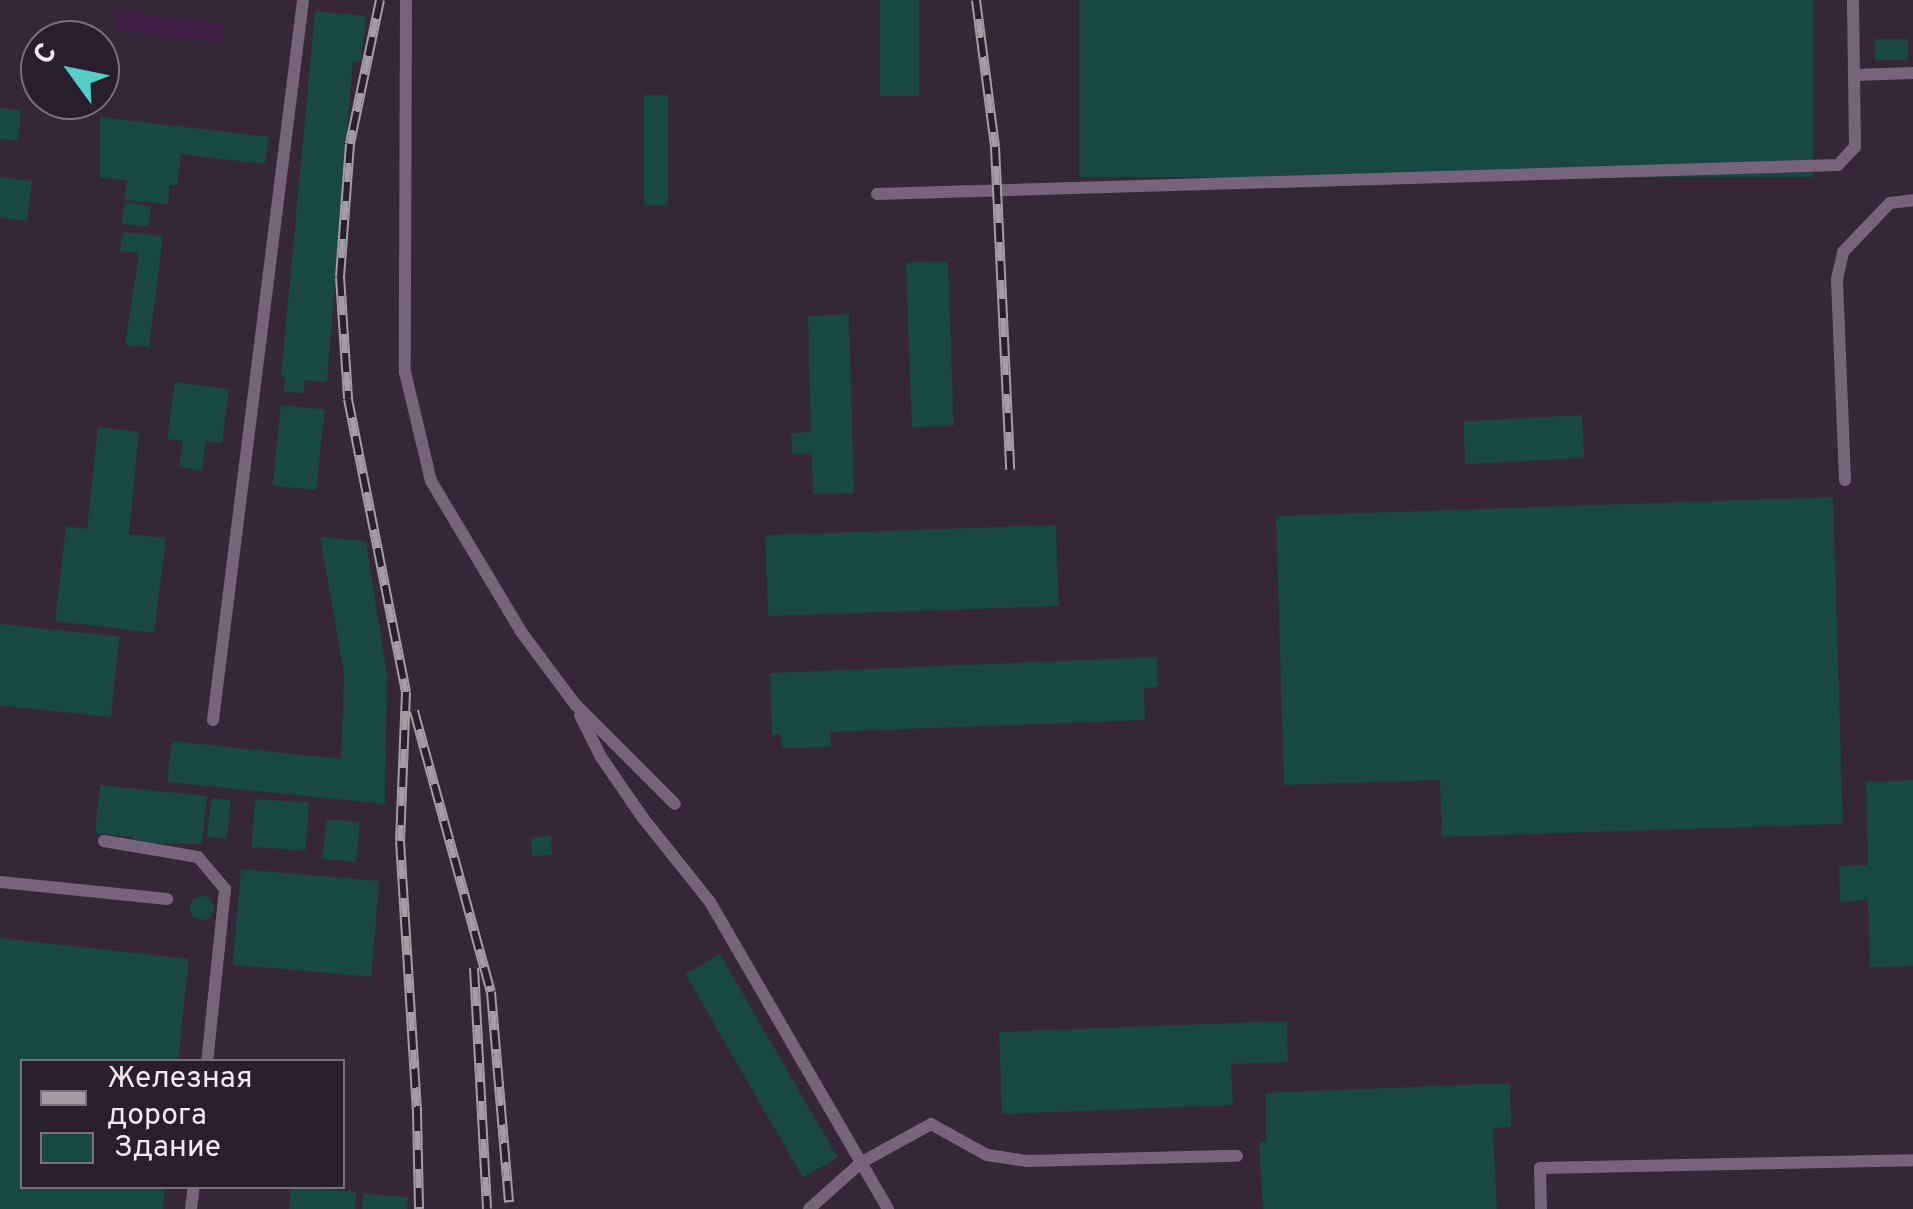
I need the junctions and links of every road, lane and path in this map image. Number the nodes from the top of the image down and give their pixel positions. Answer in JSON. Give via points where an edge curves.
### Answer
{"nodes":[{"id":1,"x":303,"y":0,"type":"edge"},
{"id":2,"x":406,"y":0,"type":"edge"},
{"id":3,"x":1853,"y":0,"type":"edge"},
{"id":4,"x":1913,"y":73,"type":"edge"},
{"id":5,"x":1856,"y":75,"type":"junction"},
{"id":6,"x":877,"y":194,"type":"dead end"},
{"id":7,"x":1913,"y":200,"type":"edge"},
{"id":8,"x":1845,"y":480,"type":"dead end"},
{"id":9,"x":575,"y":704,"type":"junction"},
{"id":10,"x":213,"y":720,"type":"dead end"},
{"id":11,"x":675,"y":804,"type":"dead end"},
{"id":12,"x":104,"y":842,"type":"dead end"},
{"id":13,"x":0,"y":882,"type":"edge"},
{"id":14,"x":167,"y":899,"type":"dead end"},
{"id":15,"x":207,"y":1059,"type":"edge"},
{"id":16,"x":1237,"y":1156,"type":"dead end"},
{"id":17,"x":1913,"y":1160,"type":"edge"},
{"id":18,"x":862,"y":1162,"type":"junction"},
{"id":19,"x":809,"y":1209,"type":"edge"},
{"id":20,"x":888,"y":1209,"type":"edge"},
{"id":21,"x":1541,"y":1209,"type":"edge"}],
"edges":[{"from":1,"to":10,"type":"lane"},
{"from":2,"to":9,"type":"lane","via":[[405,372],[422,451],[466,546]]},
{"from":3,"to":5,"type":"lane"},
{"from":4,"to":5,"type":"lane"},
{"from":5,"to":6,"type":"lane","via":[[1856,147],[1838,165]]},
{"from":7,"to":8,"type":"lane","via":[[1890,203],[1843,252],[1837,279]]},
{"from":9,"to":11,"type":"lane"},
{"from":9,"to":18,"type":"lane","via":[[601,757],[710,902]]},
{"from":12,"to":15,"type":"lane","via":[[198,857],[225,889]]},
{"from":13,"to":14,"type":"lane"},
{"from":16,"to":18,"type":"lane","via":[[1027,1161],[987,1155],[931,1124]]},
{"from":17,"to":21,"type":"lane","via":[[1540,1168]]},
{"from":18,"to":19,"type":"lane"},
{"from":18,"to":20,"type":"lane"}]}
